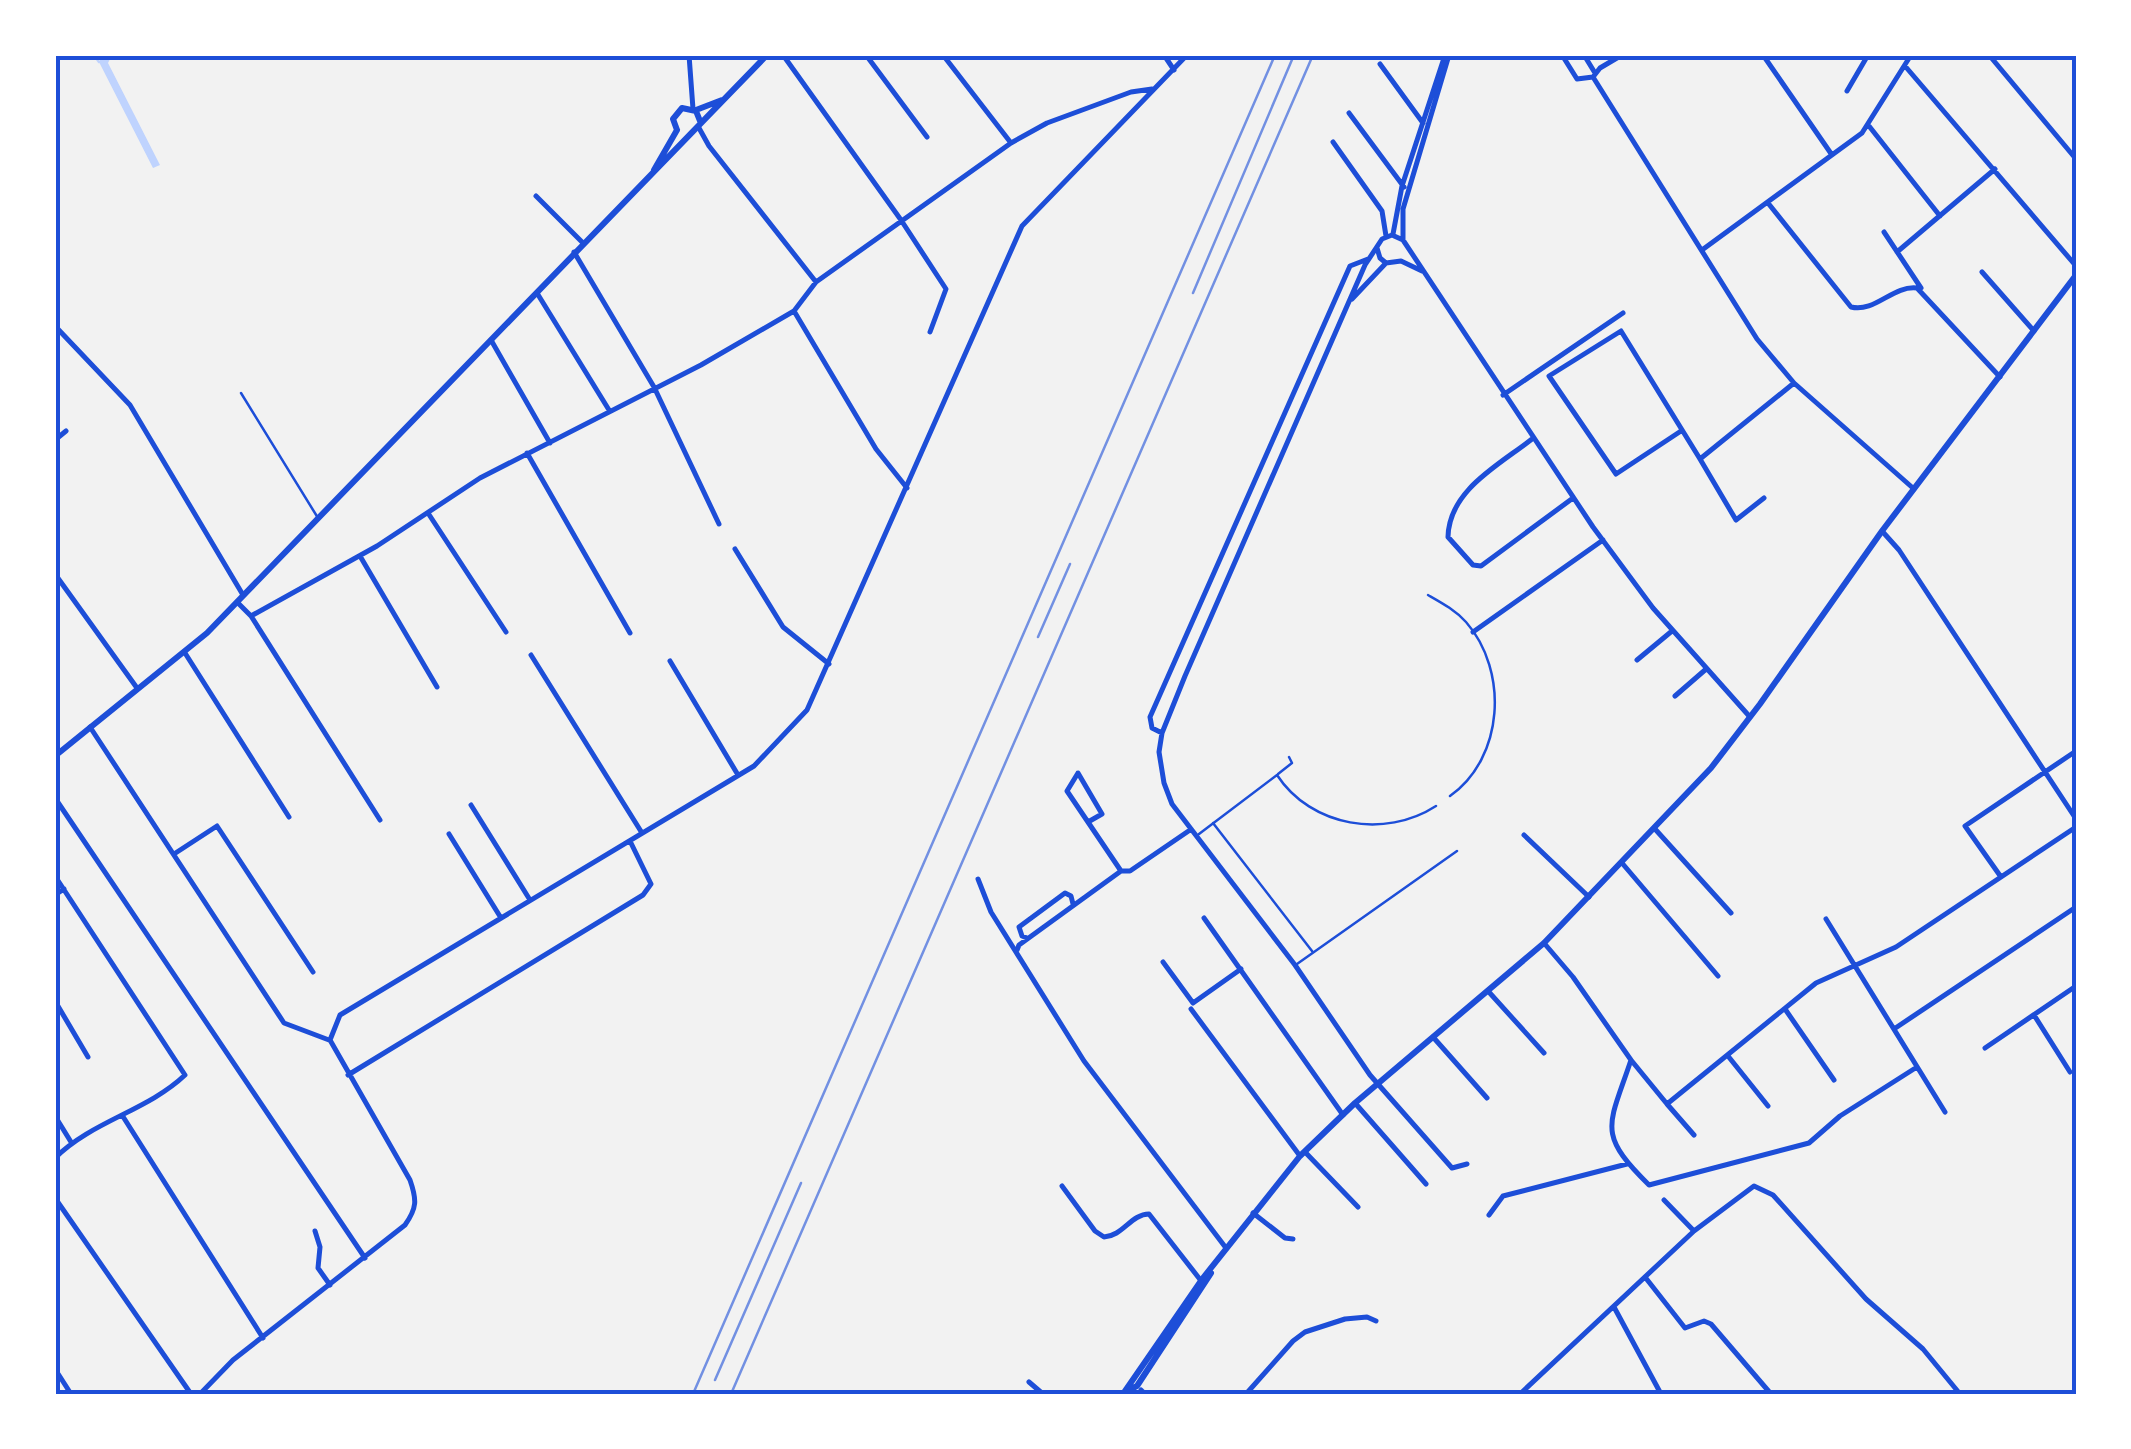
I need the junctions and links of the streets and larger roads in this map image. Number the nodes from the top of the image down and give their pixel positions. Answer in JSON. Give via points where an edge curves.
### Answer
{"nodes":[{"id":1,"x":689,"y":55,"type":"edge"},
{"id":2,"x":768,"y":55,"type":"edge"},
{"id":3,"x":783,"y":55,"type":"edge"},
{"id":4,"x":866,"y":55,"type":"edge"},
{"id":5,"x":943,"y":55,"type":"edge"},
{"id":6,"x":1164,"y":55,"type":"edge"},
{"id":7,"x":1187,"y":55,"type":"edge"},
{"id":8,"x":1562,"y":55,"type":"edge"},
{"id":9,"x":1584,"y":55,"type":"edge"},
{"id":10,"x":1622,"y":55,"type":"edge"},
{"id":11,"x":1763,"y":55,"type":"edge"},
{"id":12,"x":1868,"y":55,"type":"edge"},
{"id":13,"x":1911,"y":55,"type":"edge"},
{"id":14,"x":1989,"y":55,"type":"edge"},
{"id":15,"x":1445,"y":58,"type":"edge"},
{"id":16,"x":1380,"y":64,"type":"dead end"},
{"id":17,"x":1905,"y":66,"type":"junction"},
{"id":18,"x":1174,"y":70,"type":"junction"},
{"id":19,"x":1594,"y":75,"type":"junction"},
{"id":20,"x":1153,"y":90,"type":"junction"},
{"id":21,"x":1847,"y":91,"type":"dead end"},
{"id":22,"x":727,"y":97,"type":"junction"},
{"id":23,"x":691,"y":109,"type":"junction"},
{"id":24,"x":1349,"y":113,"type":"dead end"},
{"id":25,"x":700,"y":124,"type":"junction"},
{"id":26,"x":1425,"y":126,"type":"junction"},
{"id":27,"x":1869,"y":126,"type":"junction"},
{"id":28,"x":677,"y":130,"type":"junction"},
{"id":29,"x":688,"y":135,"type":"junction"},
{"id":30,"x":927,"y":137,"type":"dead end"},
{"id":31,"x":1333,"y":142,"type":"dead end"},
{"id":32,"x":1011,"y":143,"type":"junction"},
{"id":33,"x":1832,"y":155,"type":"junction"},
{"id":34,"x":2076,"y":160,"type":"edge"},
{"id":35,"x":1995,"y":168,"type":"junction"},
{"id":36,"x":654,"y":171,"type":"junction"},
{"id":37,"x":1402,"y":186,"type":"junction"},
{"id":38,"x":1408,"y":193,"type":"junction"},
{"id":39,"x":536,"y":196,"type":"dead end"},
{"id":40,"x":1768,"y":203,"type":"junction"},
{"id":41,"x":1940,"y":216,"type":"junction"},
{"id":42,"x":901,"y":220,"type":"junction"},
{"id":43,"x":1884,"y":232,"type":"dead end"},
{"id":44,"x":1389,"y":235,"type":"junction"},
{"id":45,"x":583,"y":243,"type":"junction"},
{"id":46,"x":1404,"y":243,"type":"junction"},
{"id":47,"x":1377,"y":248,"type":"junction"},
{"id":48,"x":1702,"y":250,"type":"junction"},
{"id":49,"x":574,"y":252,"type":"junction"},
{"id":50,"x":1897,"y":252,"type":"junction"},
{"id":51,"x":1368,"y":258,"type":"junction"},
{"id":52,"x":1401,"y":261,"type":"junction"},
{"id":53,"x":1386,"y":263,"type":"junction"},
{"id":54,"x":2076,"y":266,"type":"edge"},
{"id":55,"x":1424,"y":272,"type":"junction"},
{"id":56,"x":1982,"y":272,"type":"dead end"},
{"id":57,"x":2076,"y":276,"type":"edge"},
{"id":58,"x":816,"y":282,"type":"junction"},
{"id":59,"x":1922,"y":291,"type":"junction"},
{"id":60,"x":536,"y":292,"type":"junction"},
{"id":61,"x":1348,"y":306,"type":"junction"},
{"id":62,"x":794,"y":310,"type":"junction"},
{"id":63,"x":1623,"y":313,"type":"dead end"},
{"id":64,"x":55,"y":326,"type":"edge"},
{"id":65,"x":2034,"y":331,"type":"junction"},
{"id":66,"x":930,"y":332,"type":"dead end"},
{"id":67,"x":491,"y":340,"type":"junction"},
{"id":68,"x":2000,"y":376,"type":"junction"},
{"id":69,"x":1794,"y":383,"type":"junction"},
{"id":70,"x":654,"y":388,"type":"junction"},
{"id":71,"x":1504,"y":395,"type":"junction"},
{"id":72,"x":609,"y":410,"type":"junction"},
{"id":73,"x":66,"y":431,"type":"dead end"},
{"id":74,"x":1681,"y":431,"type":"junction"},
{"id":75,"x":1532,"y":439,"type":"junction"},
{"id":76,"x":55,"y":440,"type":"edge"},
{"id":77,"x":550,"y":443,"type":"junction"},
{"id":78,"x":527,"y":453,"type":"junction"},
{"id":79,"x":1700,"y":459,"type":"junction"},
{"id":80,"x":908,"y":488,"type":"junction"},
{"id":81,"x":1914,"y":489,"type":"junction"},
{"id":82,"x":1574,"y":498,"type":"junction"},
{"id":83,"x":1764,"y":498,"type":"dead end"},
{"id":84,"x":428,"y":513,"type":"junction"},
{"id":85,"x":719,"y":524,"type":"dead end"},
{"id":86,"x":1882,"y":530,"type":"junction"},
{"id":87,"x":1603,"y":540,"type":"junction"},
{"id":88,"x":735,"y":549,"type":"dead end"},
{"id":89,"x":360,"y":556,"type":"junction"},
{"id":90,"x":55,"y":574,"type":"edge"},
{"id":91,"x":243,"y":595,"type":"junction"},
{"id":92,"x":236,"y":602,"type":"junction"},
{"id":93,"x":251,"y":616,"type":"junction"},
{"id":94,"x":1672,"y":631,"type":"junction"},
{"id":95,"x":506,"y":632,"type":"dead end"},
{"id":96,"x":1473,"y":632,"type":"road end"},
{"id":97,"x":630,"y":633,"type":"dead end"},
{"id":98,"x":185,"y":653,"type":"junction"},
{"id":99,"x":531,"y":655,"type":"dead end"},
{"id":100,"x":1638,"y":660,"type":"dead end"},
{"id":101,"x":670,"y":661,"type":"dead end"},
{"id":102,"x":829,"y":664,"type":"junction"},
{"id":103,"x":1705,"y":670,"type":"junction"},
{"id":104,"x":438,"y":687,"type":"dead end"},
{"id":105,"x":139,"y":691,"type":"junction"},
{"id":106,"x":1675,"y":696,"type":"dead end"},
{"id":107,"x":1157,"y":702,"type":"junction"},
{"id":108,"x":1750,"y":718,"type":"junction"},
{"id":109,"x":1167,"y":719,"type":"junction"},
{"id":110,"x":90,"y":727,"type":"junction"},
{"id":111,"x":1162,"y":734,"type":"junction"},
{"id":112,"x":2076,"y":751,"type":"edge"},
{"id":113,"x":55,"y":756,"type":"edge"},
{"id":114,"x":2044,"y":772,"type":"junction"},
{"id":115,"x":738,"y":776,"type":"junction"},
{"id":116,"x":55,"y":798,"type":"edge"},
{"id":117,"x":471,"y":805,"type":"dead end"},
{"id":118,"x":289,"y":816,"type":"dead end"},
{"id":119,"x":380,"y":820,"type":"dead end"},
{"id":120,"x":1088,"y":822,"type":"junction"},
{"id":121,"x":2076,"y":823,"type":"edge"},
{"id":122,"x":1655,"y":829,"type":"junction"},
{"id":123,"x":642,"y":833,"type":"junction"},
{"id":124,"x":1192,"y":833,"type":"junction"},
{"id":125,"x":450,"y":834,"type":"dead end"},
{"id":126,"x":1524,"y":835,"type":"dead end"},
{"id":127,"x":629,"y":840,"type":"junction"},
{"id":128,"x":174,"y":854,"type":"junction"},
{"id":129,"x":1622,"y":862,"type":"junction"},
{"id":130,"x":1121,"y":871,"type":"junction"},
{"id":131,"x":55,"y":876,"type":"edge"},
{"id":132,"x":2001,"y":878,"type":"junction"},
{"id":133,"x":978,"y":879,"type":"dead end"},
{"id":134,"x":64,"y":888,"type":"junction"},
{"id":135,"x":55,"y":894,"type":"edge"},
{"id":136,"x":1589,"y":897,"type":"junction"},
{"id":137,"x":530,"y":900,"type":"junction"},
{"id":138,"x":1072,"y":907,"type":"junction"},
{"id":139,"x":2076,"y":908,"type":"edge"},
{"id":140,"x":1732,"y":913,"type":"dead end"},
{"id":141,"x":501,"y":918,"type":"junction"},
{"id":142,"x":1204,"y":918,"type":"dead end"},
{"id":143,"x":1826,"y":920,"type":"dead end"},
{"id":144,"x":1030,"y":937,"type":"junction"},
{"id":145,"x":1544,"y":942,"type":"junction"},
{"id":146,"x":1017,"y":953,"type":"junction"},
{"id":147,"x":1163,"y":962,"type":"dead end"},
{"id":148,"x":1856,"y":966,"type":"junction"},
{"id":149,"x":1241,"y":969,"type":"junction"},
{"id":150,"x":313,"y":972,"type":"dead end"},
{"id":151,"x":1718,"y":976,"type":"dead end"},
{"id":152,"x":2076,"y":986,"type":"edge"},
{"id":153,"x":1488,"y":992,"type":"junction"},
{"id":154,"x":55,"y":1001,"type":"edge"},
{"id":155,"x":1191,"y":1009,"type":"dead end"},
{"id":156,"x":1785,"y":1009,"type":"junction"},
{"id":157,"x":2034,"y":1015,"type":"junction"},
{"id":158,"x":1894,"y":1029,"type":"junction"},
{"id":159,"x":1433,"y":1037,"type":"junction"},
{"id":160,"x":330,"y":1040,"type":"junction"},
{"id":161,"x":1985,"y":1048,"type":"dead end"},
{"id":162,"x":1544,"y":1052,"type":"dead end"},
{"id":163,"x":1728,"y":1056,"type":"junction"},
{"id":164,"x":88,"y":1058,"type":"dead end"},
{"id":165,"x":1631,"y":1060,"type":"junction"},
{"id":166,"x":1917,"y":1067,"type":"junction"},
{"id":167,"x":2070,"y":1072,"type":"dead end"},
{"id":168,"x":348,"y":1075,"type":"junction"},
{"id":169,"x":1834,"y":1080,"type":"dead end"},
{"id":170,"x":1378,"y":1084,"type":"junction"},
{"id":171,"x":1487,"y":1098,"type":"dead end"},
{"id":172,"x":1355,"y":1104,"type":"junction"},
{"id":173,"x":1667,"y":1104,"type":"junction"},
{"id":174,"x":1768,"y":1106,"type":"dead end"},
{"id":175,"x":1946,"y":1112,"type":"dead end"},
{"id":176,"x":122,"y":1115,"type":"junction"},
{"id":177,"x":1342,"y":1115,"type":"junction"},
{"id":178,"x":55,"y":1116,"type":"edge"},
{"id":179,"x":1694,"y":1135,"type":"dead end"},
{"id":180,"x":71,"y":1142,"type":"junction"},
{"id":181,"x":1302,"y":1154,"type":"junction"},
{"id":182,"x":55,"y":1158,"type":"edge"},
{"id":183,"x":1468,"y":1164,"type":"dead end"},
{"id":184,"x":1628,"y":1164,"type":"junction"},
{"id":185,"x":1426,"y":1184,"type":"dead end"},
{"id":186,"x":1062,"y":1186,"type":"dead end"},
{"id":187,"x":55,"y":1198,"type":"edge"},
{"id":188,"x":1664,"y":1200,"type":"dead end"},
{"id":189,"x":1358,"y":1207,"type":"dead end"},
{"id":190,"x":1253,"y":1213,"type":"junction"},
{"id":191,"x":1488,"y":1215,"type":"dead end"},
{"id":192,"x":315,"y":1231,"type":"dead end"},
{"id":193,"x":1694,"y":1231,"type":"junction"},
{"id":194,"x":1293,"y":1239,"type":"dead end"},
{"id":195,"x":1226,"y":1248,"type":"junction"},
{"id":196,"x":365,"y":1258,"type":"junction"},
{"id":197,"x":1645,"y":1277,"type":"junction"},
{"id":198,"x":1202,"y":1283,"type":"junction"},
{"id":199,"x":330,"y":1285,"type":"junction"},
{"id":200,"x":1614,"y":1307,"type":"junction"},
{"id":201,"x":1376,"y":1321,"type":"dead end"},
{"id":202,"x":263,"y":1338,"type":"junction"},
{"id":203,"x":1149,"y":1355,"type":"junction"},
{"id":204,"x":55,"y":1369,"type":"edge"},
{"id":205,"x":1029,"y":1382,"type":"dead end"},
{"id":206,"x":1134,"y":1392,"type":"edge"},
{"id":207,"x":71,"y":1394,"type":"edge"},
{"id":208,"x":191,"y":1394,"type":"edge"},
{"id":209,"x":200,"y":1394,"type":"edge"},
{"id":210,"x":1043,"y":1394,"type":"edge"},
{"id":211,"x":1246,"y":1394,"type":"edge"},
{"id":212,"x":1520,"y":1394,"type":"edge"},
{"id":213,"x":1661,"y":1394,"type":"edge"},
{"id":214,"x":1771,"y":1394,"type":"edge"},
{"id":215,"x":1960,"y":1394,"type":"edge"}],
"edges":[{"from":1,"to":23,"type":"street"},
{"from":2,"to":22,"type":"street"},
{"from":3,"to":42,"type":"street"},
{"from":4,"to":30,"type":"street"},
{"from":5,"to":32,"type":"street"},
{"from":6,"to":18,"type":"street"},
{"from":7,"to":18,"type":"street"},
{"from":8,"to":19,"type":"street","via":[[1577,80]]},
{"from":9,"to":19,"type":"street"},
{"from":10,"to":19,"type":"street"},
{"from":11,"to":33,"type":"street"},
{"from":12,"to":21,"type":"street"},
{"from":13,"to":17,"type":"street"},
{"from":14,"to":34,"type":"street"},
{"from":15,"to":26,"type":"street"},
{"from":16,"to":26,"type":"street"},
{"from":17,"to":27,"type":"street"},
{"from":17,"to":35,"type":"street"},
{"from":18,"to":20,"type":"street"},
{"from":19,"to":48,"type":"street"},
{"from":20,"to":32,"type":"street","via":[[1048,122]]},
{"from":20,"to":80,"type":"street","via":[[1022,226]]},
{"from":22,"to":23,"type":"street"},
{"from":22,"to":25,"type":"street"},
{"from":23,"to":25,"type":"street"},
{"from":23,"to":28,"type":"street","via":[[674,116]]},
{"from":24,"to":37,"type":"street"},
{"from":25,"to":29,"type":"street"},
{"from":25,"to":58,"type":"street","via":[[709,146]]},
{"from":26,"to":37,"type":"street"},
{"from":26,"to":38,"type":"street"},
{"from":27,"to":33,"type":"street"},
{"from":27,"to":41,"type":"street"},
{"from":28,"to":29,"type":"street"},
{"from":28,"to":36,"type":"street"},
{"from":29,"to":36,"type":"street"},
{"from":31,"to":44,"type":"street","via":[[1382,212]]},
{"from":32,"to":42,"type":"street"},
{"from":33,"to":40,"type":"street"},
{"from":35,"to":41,"type":"street"},
{"from":35,"to":54,"type":"street"},
{"from":36,"to":45,"type":"street"},
{"from":37,"to":38,"type":"street"},
{"from":37,"to":44,"type":"street"},
{"from":38,"to":46,"type":"street"},
{"from":39,"to":45,"type":"street"},
{"from":40,"to":48,"type":"street"},
{"from":40,"to":59,"type":"street","via":[[1851,307],[1863,309],[1907,288]]},
{"from":41,"to":50,"type":"street"},
{"from":42,"to":58,"type":"street"},
{"from":42,"to":66,"type":"street","via":[[946,289]]},
{"from":43,"to":50,"type":"street"},
{"from":44,"to":46,"type":"street"},
{"from":44,"to":47,"type":"street"},
{"from":45,"to":49,"type":"street"},
{"from":46,"to":52,"type":"street"},
{"from":46,"to":55,"type":"street"},
{"from":47,"to":51,"type":"street"},
{"from":47,"to":53,"type":"street"},
{"from":48,"to":69,"type":"street","via":[[1757,339]]},
{"from":49,"to":60,"type":"street"},
{"from":49,"to":70,"type":"street"},
{"from":50,"to":59,"type":"street"},
{"from":51,"to":61,"type":"street"},
{"from":51,"to":107,"type":"street","via":[[1350,266]]},
{"from":52,"to":53,"type":"street"},
{"from":52,"to":55,"type":"street"},
{"from":53,"to":61,"type":"street"},
{"from":55,"to":71,"type":"street"},
{"from":56,"to":65,"type":"street"},
{"from":57,"to":65,"type":"street"},
{"from":58,"to":62,"type":"street"},
{"from":59,"to":68,"type":"street"},
{"from":60,"to":67,"type":"street"},
{"from":60,"to":72,"type":"street"},
{"from":61,"to":109,"type":"street"},
{"from":62,"to":70,"type":"street"},
{"from":62,"to":80,"type":"street","via":[[876,449]]},
{"from":63,"to":71,"type":"street"},
{"from":64,"to":91,"type":"street","via":[[130,405]]},
{"from":65,"to":68,"type":"street"},
{"from":67,"to":77,"type":"street"},
{"from":67,"to":91,"type":"street"},
{"from":68,"to":81,"type":"street"},
{"from":69,"to":79,"type":"street"},
{"from":69,"to":81,"type":"street"},
{"from":70,"to":72,"type":"street"},
{"from":70,"to":85,"type":"street"},
{"from":71,"to":75,"type":"street"},
{"from":72,"to":77,"type":"street"},
{"from":73,"to":76,"type":"street"},
{"from":74,"to":74,"type":"street","via":[[1621,331],[1549,376],[1616,474]]},
{"from":74,"to":79,"type":"street"},
{"from":75,"to":82,"type":"street"},
{"from":75,"to":82,"type":"street","via":[[1467,488],[1448,538],[1481,566]]},
{"from":77,"to":78,"type":"street"},
{"from":78,"to":84,"type":"street"},
{"from":78,"to":97,"type":"street"},
{"from":79,"to":83,"type":"street","via":[[1736,520]]},
{"from":80,"to":102,"type":"street"},
{"from":81,"to":86,"type":"street"},
{"from":82,"to":87,"type":"street"},
{"from":84,"to":89,"type":"street"},
{"from":84,"to":95,"type":"street"},
{"from":86,"to":108,"type":"street"},
{"from":86,"to":114,"type":"street"},
{"from":87,"to":94,"type":"street"},
{"from":87,"to":96,"type":"street"},
{"from":88,"to":102,"type":"street","via":[[783,627]]},
{"from":89,"to":93,"type":"street"},
{"from":89,"to":104,"type":"street"},
{"from":90,"to":105,"type":"street"},
{"from":91,"to":92,"type":"street"},
{"from":92,"to":93,"type":"street"},
{"from":92,"to":98,"type":"street"},
{"from":93,"to":119,"type":"street"},
{"from":94,"to":100,"type":"street"},
{"from":94,"to":103,"type":"street"},
{"from":98,"to":105,"type":"street"},
{"from":98,"to":118,"type":"street"},
{"from":99,"to":123,"type":"street"},
{"from":101,"to":115,"type":"street"},
{"from":102,"to":115,"type":"street","via":[[807,710]]},
{"from":103,"to":106,"type":"street"},
{"from":103,"to":108,"type":"street"},
{"from":105,"to":110,"type":"street"},
{"from":107,"to":109,"type":"street","via":[[1158,714]]},
{"from":107,"to":111,"type":"street","via":[[1149,722]]},
{"from":108,"to":122,"type":"street"},
{"from":109,"to":111,"type":"street"},
{"from":110,"to":113,"type":"street"},
{"from":110,"to":128,"type":"street"},
{"from":111,"to":124,"type":"street","via":[[1164,784]]},
{"from":112,"to":114,"type":"street"},
{"from":114,"to":121,"type":"street"},
{"from":114,"to":132,"type":"street","via":[[1965,826]]},
{"from":115,"to":123,"type":"street"},
{"from":116,"to":196,"type":"street"},
{"from":117,"to":137,"type":"street"},
{"from":120,"to":120,"type":"street","via":[[1067,791],[1078,774],[1102,814]]},
{"from":120,"to":130,"type":"street"},
{"from":121,"to":132,"type":"street"},
{"from":122,"to":129,"type":"street"},
{"from":122,"to":140,"type":"street"},
{"from":123,"to":127,"type":"street"},
{"from":124,"to":130,"type":"street"},
{"from":124,"to":170,"type":"street"},
{"from":125,"to":141,"type":"street"},
{"from":126,"to":136,"type":"street"},
{"from":127,"to":137,"type":"street"},
{"from":127,"to":168,"type":"street","via":[[647,871],[650,884],[643,895]]},
{"from":128,"to":150,"type":"street","via":[[217,826]]},
{"from":128,"to":160,"type":"street","via":[[284,1023]]},
{"from":129,"to":136,"type":"street"},
{"from":129,"to":151,"type":"street"},
{"from":130,"to":138,"type":"street"},
{"from":131,"to":134,"type":"street"},
{"from":132,"to":148,"type":"street"},
{"from":133,"to":146,"type":"street"},
{"from":134,"to":135,"type":"street"},
{"from":134,"to":176,"type":"street","via":[[186,1075]]},
{"from":136,"to":145,"type":"street"},
{"from":137,"to":141,"type":"street"},
{"from":138,"to":144,"type":"street"},
{"from":138,"to":144,"type":"street","via":[[1065,893],[1019,927],[1023,938]]},
{"from":139,"to":158,"type":"street"},
{"from":141,"to":160,"type":"street","via":[[350,1008],[334,1024]]},
{"from":142,"to":149,"type":"street"},
{"from":143,"to":148,"type":"street"},
{"from":144,"to":146,"type":"street"},
{"from":145,"to":153,"type":"street"},
{"from":145,"to":165,"type":"street"},
{"from":146,"to":195,"type":"street","via":[[1109,1098]]},
{"from":147,"to":149,"type":"street","via":[[1193,1004]]},
{"from":148,"to":156,"type":"street","via":[[1816,983]]},
{"from":148,"to":158,"type":"street"},
{"from":149,"to":177,"type":"street"},
{"from":152,"to":157,"type":"street"},
{"from":153,"to":159,"type":"street"},
{"from":153,"to":162,"type":"street"},
{"from":154,"to":164,"type":"street"},
{"from":155,"to":181,"type":"street"},
{"from":156,"to":163,"type":"street"},
{"from":156,"to":169,"type":"street"},
{"from":157,"to":161,"type":"street"},
{"from":157,"to":167,"type":"street"},
{"from":158,"to":166,"type":"street"},
{"from":159,"to":170,"type":"street"},
{"from":159,"to":171,"type":"street"},
{"from":160,"to":168,"type":"street"},
{"from":163,"to":173,"type":"street"},
{"from":163,"to":174,"type":"street"},
{"from":165,"to":173,"type":"street"},
{"from":165,"to":184,"type":"street","via":[[1612,1128],[1614,1146]]},
{"from":166,"to":175,"type":"street"},
{"from":166,"to":184,"type":"street","via":[[1809,1143],[1649,1185]]},
{"from":168,"to":196,"type":"street","via":[[416,1197],[405,1225]]},
{"from":170,"to":172,"type":"street"},
{"from":170,"to":183,"type":"street","via":[[1452,1168]]},
{"from":172,"to":177,"type":"street"},
{"from":172,"to":185,"type":"street"},
{"from":173,"to":179,"type":"street"},
{"from":176,"to":180,"type":"street"},
{"from":176,"to":202,"type":"street"},
{"from":177,"to":181,"type":"street"},
{"from":178,"to":180,"type":"street"},
{"from":180,"to":182,"type":"street"},
{"from":181,"to":189,"type":"street"},
{"from":181,"to":190,"type":"street"},
{"from":184,"to":191,"type":"street","via":[[1503,1196]]},
{"from":186,"to":198,"type":"street","via":[[1104,1237],[1149,1214]]},
{"from":187,"to":208,"type":"street"},
{"from":188,"to":193,"type":"street"},
{"from":190,"to":194,"type":"street"},
{"from":190,"to":195,"type":"street"},
{"from":192,"to":199,"type":"street","via":[[318,1268]]},
{"from":193,"to":197,"type":"street"},
{"from":193,"to":215,"type":"street","via":[[1750,1188],[1768,1191]]},
{"from":195,"to":198,"type":"street"},
{"from":196,"to":199,"type":"street"},
{"from":197,"to":200,"type":"street"},
{"from":197,"to":214,"type":"street","via":[[1683,1327],[1708,1322]]},
{"from":198,"to":203,"type":"street"},
{"from":198,"to":206,"type":"street"},
{"from":199,"to":202,"type":"street"},
{"from":200,"to":212,"type":"street"},
{"from":200,"to":213,"type":"street"},
{"from":201,"to":211,"type":"street","via":[[1345,1319],[1305,1332]]},
{"from":202,"to":209,"type":"street"},
{"from":203,"to":206,"type":"street"},
{"from":203,"to":206,"type":"street"},
{"from":204,"to":207,"type":"street"},
{"from":205,"to":210,"type":"street"}]}
